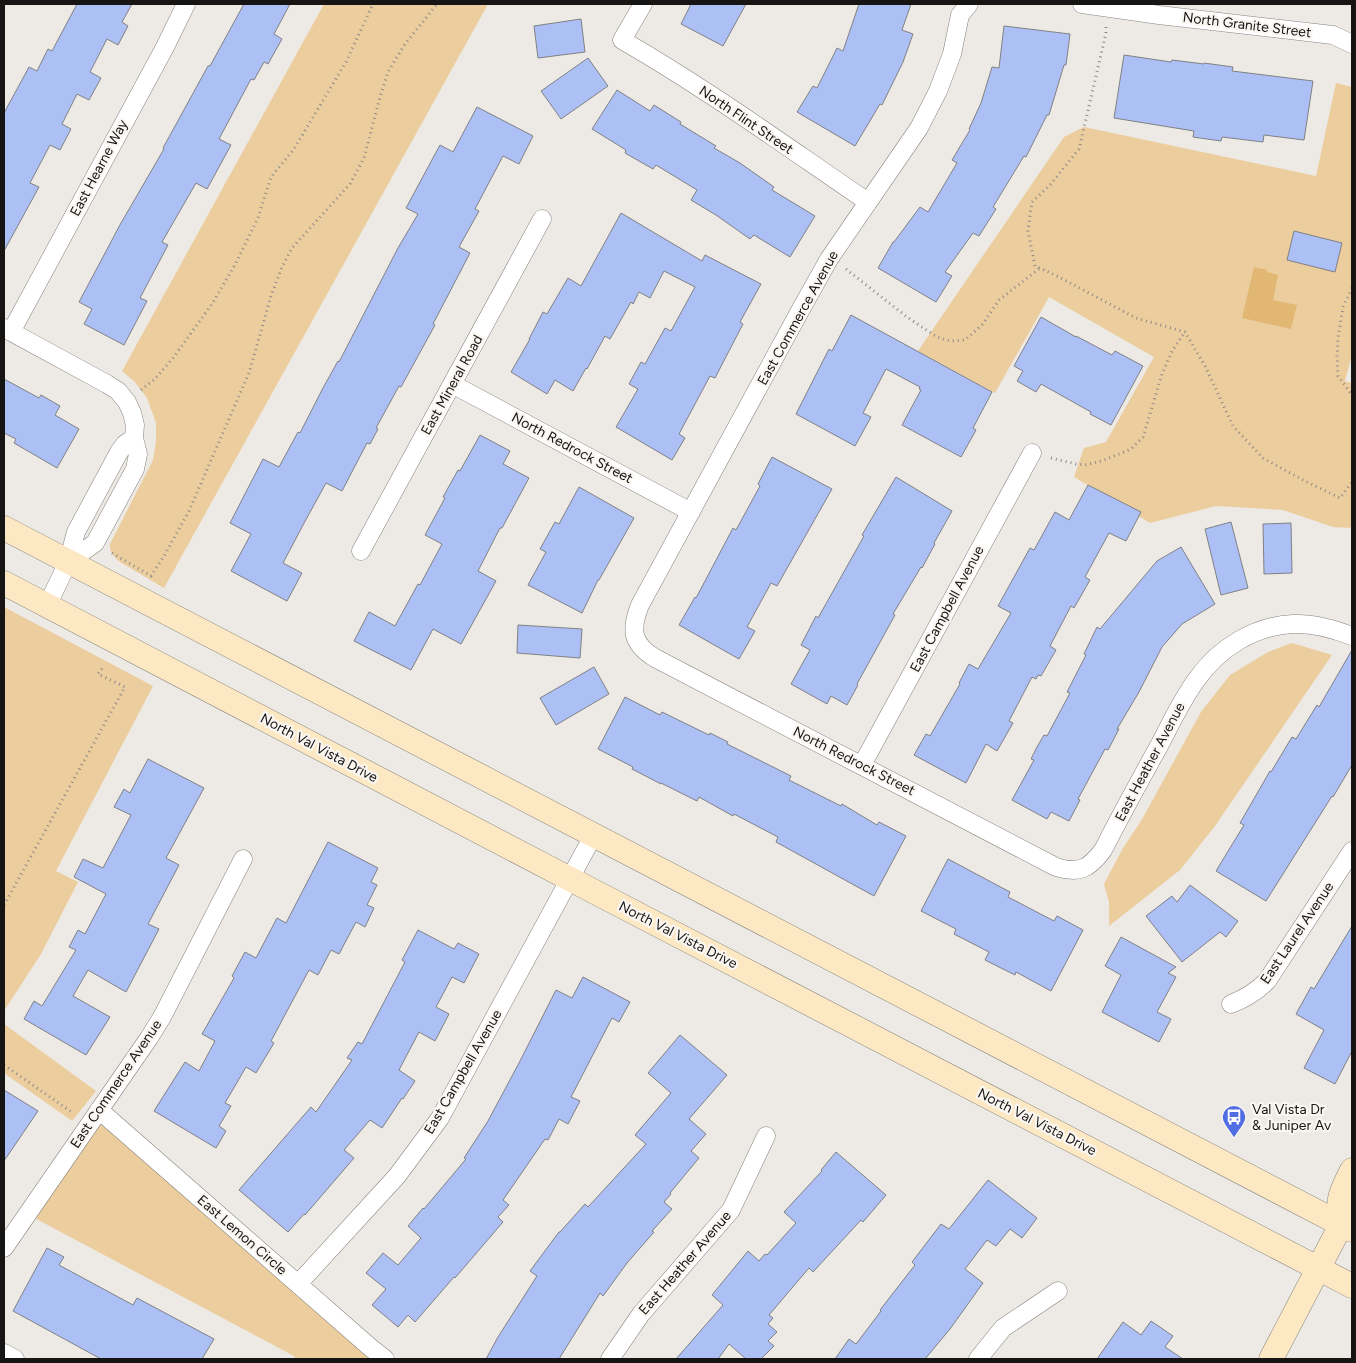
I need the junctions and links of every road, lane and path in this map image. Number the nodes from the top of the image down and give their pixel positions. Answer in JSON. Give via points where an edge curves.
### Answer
{"nodes":[{"id":1,"x":186,"y":4,"type":"edge"},
{"id":2,"x":373,"y":4,"type":"edge"},
{"id":3,"x":437,"y":4,"type":"edge"},
{"id":4,"x":643,"y":4,"type":"edge"},
{"id":5,"x":969,"y":4,"type":"edge"},
{"id":6,"x":1082,"y":4,"type":"edge"},
{"id":7,"x":1101,"y":6,"type":"junction"},
{"id":8,"x":1160,"y":9,"type":"edge"},
{"id":9,"x":1352,"y":44,"type":"edge"},
{"id":10,"x":868,"y":202,"type":"junction"},
{"id":11,"x":542,"y":220,"type":"dead end"},
{"id":12,"x":830,"y":259,"type":"junction"},
{"id":13,"x":1040,"y":268,"type":"junction"},
{"id":14,"x":1352,"y":288,"type":"edge"},
{"id":15,"x":7,"y":330,"type":"edge"},
{"id":16,"x":1185,"y":332,"type":"junction"},
{"id":17,"x":452,"y":384,"type":"junction"},
{"id":18,"x":1352,"y":395,"type":"edge"},
{"id":19,"x":127,"y":402,"type":"junction"},
{"id":20,"x":1032,"y":453,"type":"joint"},
{"id":21,"x":1352,"y":482,"type":"edge"},
{"id":22,"x":691,"y":512,"type":"junction"},
{"id":23,"x":4,"y":528,"type":"edge"},
{"id":24,"x":361,"y":551,"type":"dead end"},
{"id":25,"x":112,"y":553,"type":"dead end"},
{"id":26,"x":68,"y":562,"type":"junction"},
{"id":27,"x":4,"y":583,"type":"edge"},
{"id":28,"x":47,"y":606,"type":"junction"},
{"id":29,"x":1352,"y":636,"type":"edge"},
{"id":30,"x":634,"y":637,"type":"joint"},
{"id":31,"x":104,"y":666,"type":"dead end"},
{"id":32,"x":862,"y":766,"type":"junction"},
{"id":33,"x":593,"y":836,"type":"junction"},
{"id":34,"x":1352,"y":850,"type":"edge"},
{"id":35,"x":243,"y":859,"type":"dead end"},
{"id":36,"x":1082,"y":869,"type":"joint"},
{"id":37,"x":570,"y":879,"type":"junction"},
{"id":38,"x":4,"y":905,"type":"edge"},
{"id":39,"x":1231,"y":1004,"type":"dead end"},
{"id":40,"x":4,"y":1066,"type":"edge"},
{"id":41,"x":99,"y":1110,"type":"junction"},
{"id":42,"x":89,"y":1124,"type":"junction"},
{"id":43,"x":766,"y":1136,"type":"dead end"},
{"id":44,"x":1352,"y":1170,"type":"edge"},
{"id":45,"x":1349,"y":1225,"type":"edge"},
{"id":46,"x":4,"y":1248,"type":"edge"},
{"id":47,"x":1319,"y":1269,"type":"junction"},
{"id":48,"x":298,"y":1284,"type":"junction"},
{"id":49,"x":1352,"y":1286,"type":"edge"},
{"id":50,"x":1058,"y":1291,"type":"dead end"},
{"id":51,"x":4,"y":1352,"type":"edge"},
{"id":52,"x":15,"y":1359,"type":"edge"},
{"id":53,"x":385,"y":1359,"type":"edge"},
{"id":54,"x":610,"y":1359,"type":"edge"},
{"id":55,"x":978,"y":1359,"type":"edge"},
{"id":56,"x":1271,"y":1359,"type":"edge"}],
"edges":[{"from":1,"to":15,"type":"street","name":"East Hearne Way","via":[[166,47]]},
{"from":2,"to":19,"type":"path","via":[[346,62],[294,148],[271,177],[258,218],[212,304],[174,358]]},
{"from":3,"to":25,"type":"path","via":[[405,44],[388,72],[364,158],[350,184],[292,248],[282,267],[249,373],[189,511],[164,556],[151,576]]},
{"from":4,"to":10,"type":"street","name":"North Flint Street","via":[[622,40],[723,103]]},
{"from":5,"to":10,"type":"street","name":"East Commerce Avenue","via":[[960,15],[946,72],[929,110]]},
{"from":6,"to":7,"type":"street","name":"North Granite Street"},
{"from":7,"to":8,"type":"street","name":"North Granite Street"},
{"from":7,"to":13,"type":"path","via":[[1106,33],[1079,149],[1032,202],[1028,231],[1035,266]]},
{"from":8,"to":9,"type":"street","name":"North Granite Street","via":[[1333,36]]},
{"from":10,"to":12,"type":"street","name":"East Commerce Avenue"},
{"from":11,"to":17,"type":"street","name":"East Mineral Road"},
{"from":12,"to":13,"type":"path","via":[[907,317],[937,337],[950,340],[965,340],[982,325],[999,300]]},
{"from":12,"to":22,"type":"street","name":"East Commerce Avenue"},
{"from":13,"to":16,"type":"path","via":[[1136,318]]},
{"from":14,"to":18,"type":"path","via":[[1343,307],[1337,356],[1338,376]]},
{"from":15,"to":19,"type":"street","via":[[107,384]]},
{"from":16,"to":20,"type":"path","via":[[1162,374],[1143,437],[1131,449],[1085,465]]},
{"from":16,"to":21,"type":"path","via":[[1233,426],[1263,458],[1340,498]]},
{"from":17,"to":22,"type":"street","name":"North Redrock Street"},
{"from":17,"to":24,"type":"street","name":"East Mineral Road"},
{"from":19,"to":26,"type":"street","via":[[132,413],[134,438],[119,452],[76,532]]},
{"from":20,"to":32,"type":"street","name":"East Campbell Avenue"},
{"from":22,"to":30,"type":"street","name":"East Commerce Avenue","via":[[640,605]]},
{"from":23,"to":26,"type":"main road"},
{"from":26,"to":28,"type":"street"},
{"from":26,"to":33,"type":"main road"},
{"from":27,"to":28,"type":"main road","name":"North Val Vista Drive"},
{"from":28,"to":37,"type":"main road","name":"North Val Vista Drive"},
{"from":29,"to":36,"type":"street","name":"East Heather Avenue","via":[[1310,624],[1276,626],[1247,636],[1219,654],[1187,695],[1103,850]]},
{"from":30,"to":32,"type":"street","name":"North Redrock Street","via":[[639,646],[655,658]]},
{"from":31,"to":38,"type":"path","via":[[98,674],[125,687]]},
{"from":32,"to":36,"type":"street","name":"North Redrock Street","via":[[1056,867],[1074,871]]},
{"from":33,"to":37,"type":"street","name":"East Campbell Avenue"},
{"from":33,"to":45,"type":"main road"},
{"from":34,"to":39,"type":"street","name":"East Laurel Avenue","via":[[1268,981],[1256,992]]},
{"from":35,"to":41,"type":"street","name":"East Commerce Avenue","via":[[162,1017]]},
{"from":37,"to":47,"type":"main road","name":"North Val Vista Drive"},
{"from":37,"to":48,"type":"street","name":"East Campbell Avenue","via":[[440,1118],[397,1176]]},
{"from":40,"to":42,"type":"path"},
{"from":41,"to":42,"type":"street","name":"East Commerce Avenue"},
{"from":41,"to":48,"type":"street","name":"East Lemon Circle"},
{"from":42,"to":46,"type":"street","name":"East Commerce Avenue"},
{"from":43,"to":54,"type":"street","name":"East Heather Avenue","via":[[731,1210],[641,1314]]},
{"from":44,"to":45,"type":"main road","via":[[1339,1202],[1339,1213]]},
{"from":45,"to":47,"type":"main road"},
{"from":47,"to":49,"type":"main road","name":"North Val Vista Drive"},
{"from":47,"to":56,"type":"main road"},
{"from":48,"to":53,"type":"street","name":"East Lemon Circle"},
{"from":50,"to":55,"type":"street","via":[[1003,1328]]},
{"from":51,"to":52,"type":"street"}]}
